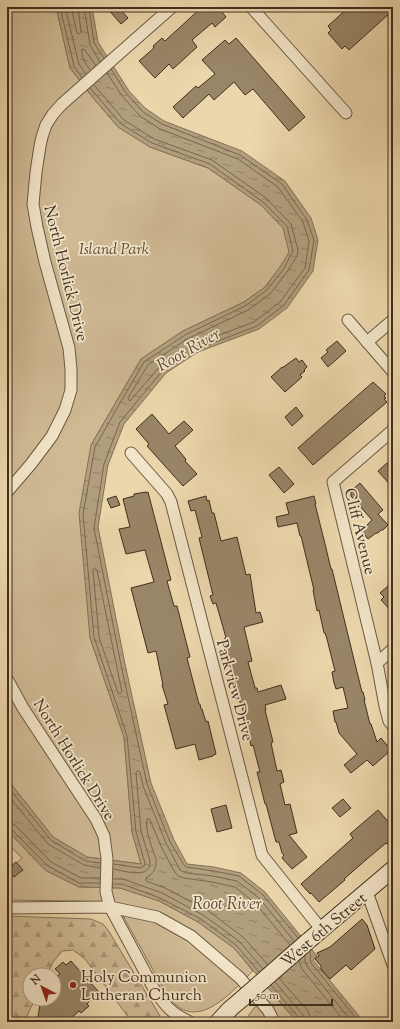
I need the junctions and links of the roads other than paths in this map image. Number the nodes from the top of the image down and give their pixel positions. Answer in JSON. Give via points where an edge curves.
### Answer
{"nodes":[{"id":1,"x":172,"y":7,"type":"edge"},
{"id":2,"x":251,"y":7,"type":"edge"},
{"id":3,"x":346,"y":113,"type":"dead end"},
{"id":4,"x":348,"y":320,"type":"dead end"},
{"id":5,"x":393,"y":320,"type":"edge"},
{"id":6,"x":367,"y":342,"type":"junction"},
{"id":7,"x":393,"y":372,"type":"edge"},
{"id":8,"x":393,"y":430,"type":"edge"},
{"id":9,"x":131,"y":453,"type":"dead end"},
{"id":10,"x":7,"y":492,"type":"edge"},
{"id":11,"x":393,"y":649,"type":"edge"},
{"id":12,"x":377,"y":663,"type":"junction"},
{"id":13,"x":7,"y":679,"type":"edge"},
{"id":14,"x":393,"y":726,"type":"edge"},
{"id":15,"x":393,"y":869,"type":"edge"},
{"id":16,"x":367,"y":892,"type":"junction"},
{"id":17,"x":110,"y":907,"type":"junction"},
{"id":18,"x":7,"y":908,"type":"edge"},
{"id":19,"x":322,"y":929,"type":"junction"},
{"id":20,"x":393,"y":965,"type":"edge"},
{"id":21,"x":189,"y":1022,"type":"edge"},
{"id":22,"x":218,"y":1022,"type":"edge"},
{"id":23,"x":274,"y":1022,"type":"edge"}],
"edges":[{"from":1,"to":10,"type":"street","name":"North Horlick Drive","via":[[69,97],[46,125],[32,204],[69,348],[71,390],[65,410],[52,436]]},
{"from":2,"to":3,"type":"street"},
{"from":4,"to":6,"type":"street"},
{"from":5,"to":6,"type":"street"},
{"from":6,"to":7,"type":"street"},
{"from":8,"to":12,"type":"street","name":"Cliff Avenue","via":[[333,482]]},
{"from":9,"to":19,"type":"street","name":"Parkview Drive","via":[[171,502],[262,855]]},
{"from":11,"to":12,"type":"street"},
{"from":12,"to":14,"type":"street","name":"Cliff Avenue","via":[[385,706]]},
{"from":13,"to":17,"type":"street","name":"North Horlick Drive","via":[[23,708],[96,819],[104,836],[106,892]]},
{"from":15,"to":16,"type":"street","name":"West 6th Street"},
{"from":16,"to":19,"type":"street","name":"West 6th Street"},
{"from":16,"to":20,"type":"street"},
{"from":17,"to":18,"type":"street"},
{"from":17,"to":21,"type":"street","name":"North Horlick Drive","via":[[162,1002],[174,1014]]},
{"from":17,"to":23,"type":"street","via":[[157,917],[191,936],[240,978],[268,1010]]},
{"from":19,"to":22,"type":"street","name":"West 6th Street","bridge":true}]}
